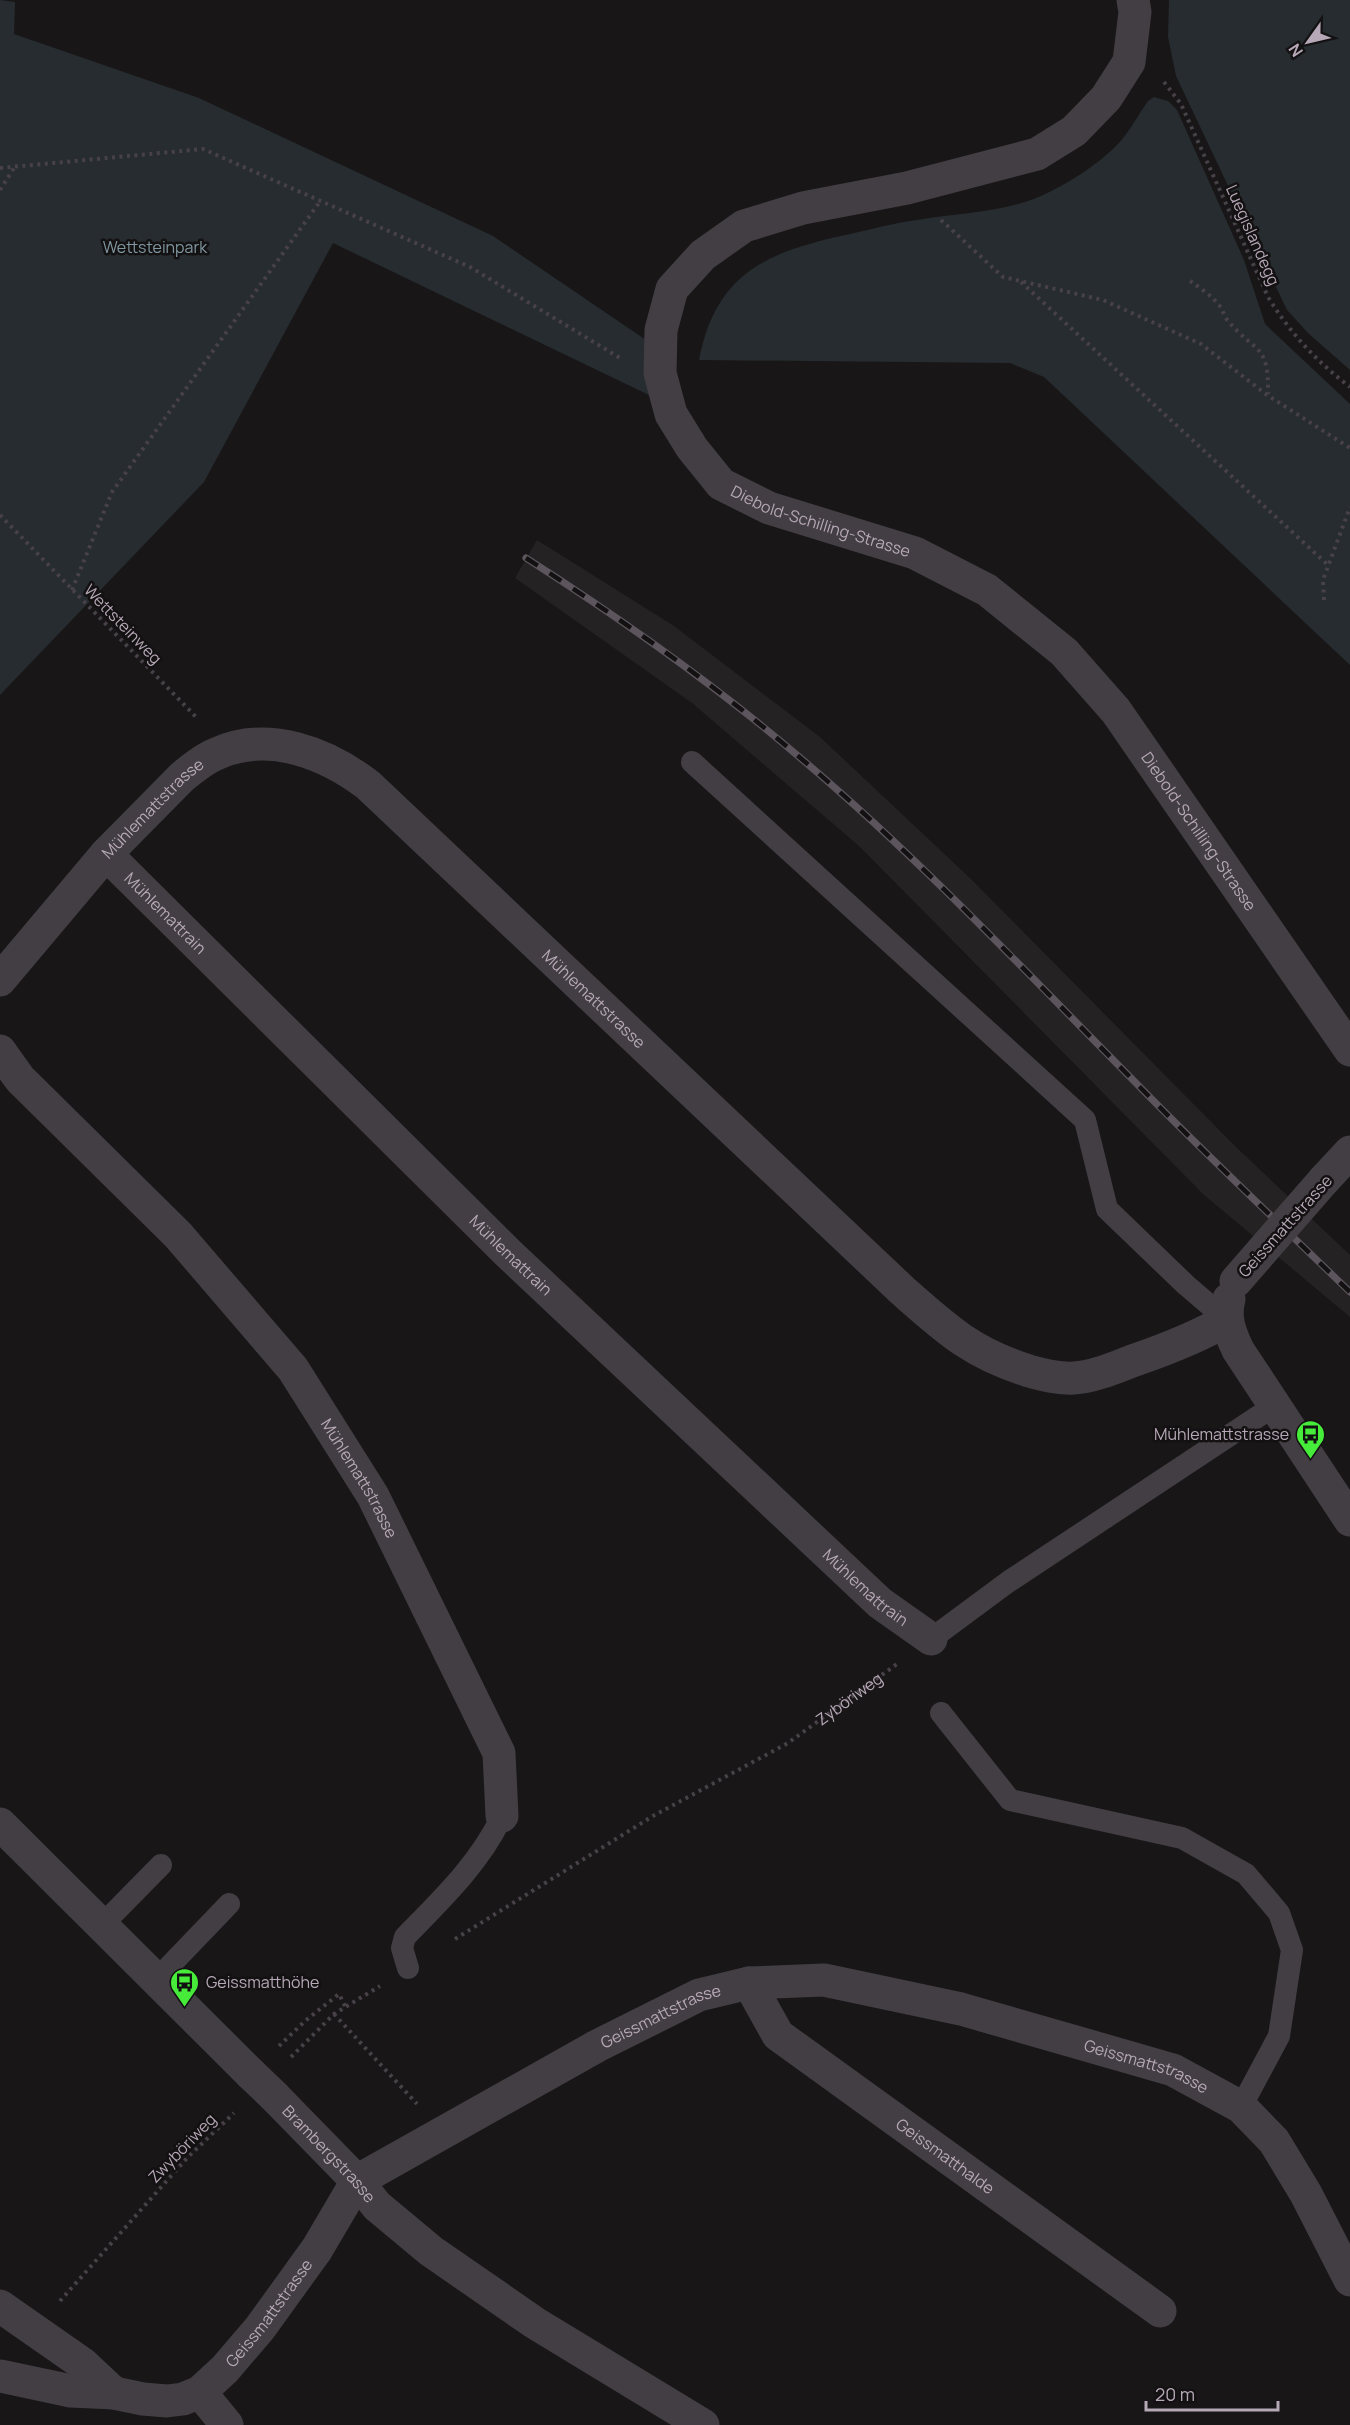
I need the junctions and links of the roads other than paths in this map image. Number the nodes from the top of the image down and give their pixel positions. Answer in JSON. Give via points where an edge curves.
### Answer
{"nodes":[{"id":1,"x":1133,"y":0,"type":"edge"},
{"id":2,"x":692,"y":762,"type":"dead end"},
{"id":3,"x":106,"y":854,"type":"junction"},
{"id":4,"x":0,"y":980,"type":"edge"},
{"id":5,"x":1350,"y":1050,"type":"edge"},
{"id":6,"x":0,"y":1051,"type":"edge"},
{"id":7,"x":1350,"y":1152,"type":"edge"},
{"id":8,"x":1227,"y":1320,"type":"junction"},
{"id":9,"x":1274,"y":1406,"type":"junction"},
{"id":10,"x":1350,"y":1520,"type":"edge"},
{"id":11,"x":932,"y":1639,"type":"joint"},
{"id":12,"x":941,"y":1713,"type":"dead end"},
{"id":13,"x":502,"y":1816,"type":"joint"},
{"id":14,"x":0,"y":1824,"type":"edge"},
{"id":15,"x":161,"y":1865,"type":"dead end"},
{"id":16,"x":229,"y":1904,"type":"dead end"},
{"id":17,"x":102,"y":1925,"type":"junction"},
{"id":18,"x":408,"y":1968,"type":"road end"},
{"id":19,"x":157,"y":1979,"type":"junction"},
{"id":20,"x":749,"y":1983,"type":"junction"},
{"id":21,"x":1241,"y":2107,"type":"junction"},
{"id":22,"x":357,"y":2181,"type":"junction"},
{"id":23,"x":1350,"y":2280,"type":"edge"},
{"id":24,"x":0,"y":2306,"type":"edge"},
{"id":25,"x":1160,"y":2311,"type":"dead end"},
{"id":26,"x":0,"y":2376,"type":"edge"},
{"id":27,"x":200,"y":2392,"type":"junction"},
{"id":28,"x":114,"y":2393,"type":"junction"},
{"id":29,"x":227,"y":2425,"type":"edge"},
{"id":30,"x":704,"y":2425,"type":"edge"}],
"edges":[{"from":1,"to":5,"type":"street","name":"Diebold-Schilling-Strasse","via":[[1129,62],[1106,98],[1074,131],[1037,154],[744,226],[703,255],[672,289],[661,330],[660,373],[671,414],[692,448],[722,484],[769,508],[915,553],[987,590],[1064,652],[1116,711]]},
{"from":2,"to":8,"type":"lane","via":[[1085,1120],[1107,1209]]},
{"from":3,"to":4,"type":"street","name":"Mühlemattstrasse"},
{"from":3,"to":8,"type":"street","name":"Mühlemattstrasse","via":[[182,777],[228,749],[264,744],[307,751],[336,763],[368,785],[895,1282],[968,1346],[1024,1370],[1048,1377],[1075,1378],[1172,1347]]},
{"from":3,"to":11,"type":"street","name":"Mühlemattrain","via":[[517,1261],[880,1603]]},
{"from":6,"to":13,"type":"street","name":"Mühlemattstrasse","via":[[20,1079],[178,1235],[293,1369],[373,1496],[500,1753]]},
{"from":7,"to":8,"type":"street","name":"Geissmattstrasse","bridge":true,"via":[[1236,1281],[1227,1306]]},
{"from":8,"to":9,"type":"street","via":[[1238,1350]]},
{"from":9,"to":10,"type":"street"},
{"from":9,"to":11,"type":"lane","via":[[1008,1582]]},
{"from":12,"to":21,"type":"lane","via":[[1010,1800],[1182,1838],[1246,1875],[1279,1913],[1292,1950],[1279,2036]]},
{"from":13,"to":18,"type":"lane","name":"Mühlemattstrasse","via":[[476,1860],[405,1937],[402,1947]]},
{"from":14,"to":17,"type":"street","name":"Brambergstrasse"},
{"from":15,"to":17,"type":"lane"},
{"from":16,"to":19,"type":"lane"},
{"from":17,"to":19,"type":"street","name":"Brambergstrasse"},
{"from":19,"to":22,"type":"street","name":"Brambergstrasse"},
{"from":20,"to":21,"type":"street","name":"Geissmattstrasse","via":[[824,1980],[961,2009],[1173,2070]]},
{"from":20,"to":22,"type":"street","name":"Geissmattstrasse","via":[[699,1995],[597,2046]]},
{"from":20,"to":25,"type":"street","name":"Geissmatthalde","via":[[778,2036]]},
{"from":21,"to":23,"type":"street","name":"Geissmattstrasse","via":[[1274,2141]]},
{"from":22,"to":27,"type":"street","name":"Geissmattstrasse","via":[[317,2249],[260,2328]]},
{"from":22,"to":30,"type":"street","name":"Brambergstrasse","via":[[386,2214],[431,2251],[535,2324]]},
{"from":24,"to":28,"type":"street","via":[[84,2364]]},
{"from":26,"to":28,"type":"street","name":"Geissmattstrasse","via":[[70,2391]]},
{"from":27,"to":28,"type":"street","name":"Geissmattstrasse","via":[[167,2402]]},
{"from":27,"to":29,"type":"street"}]}
